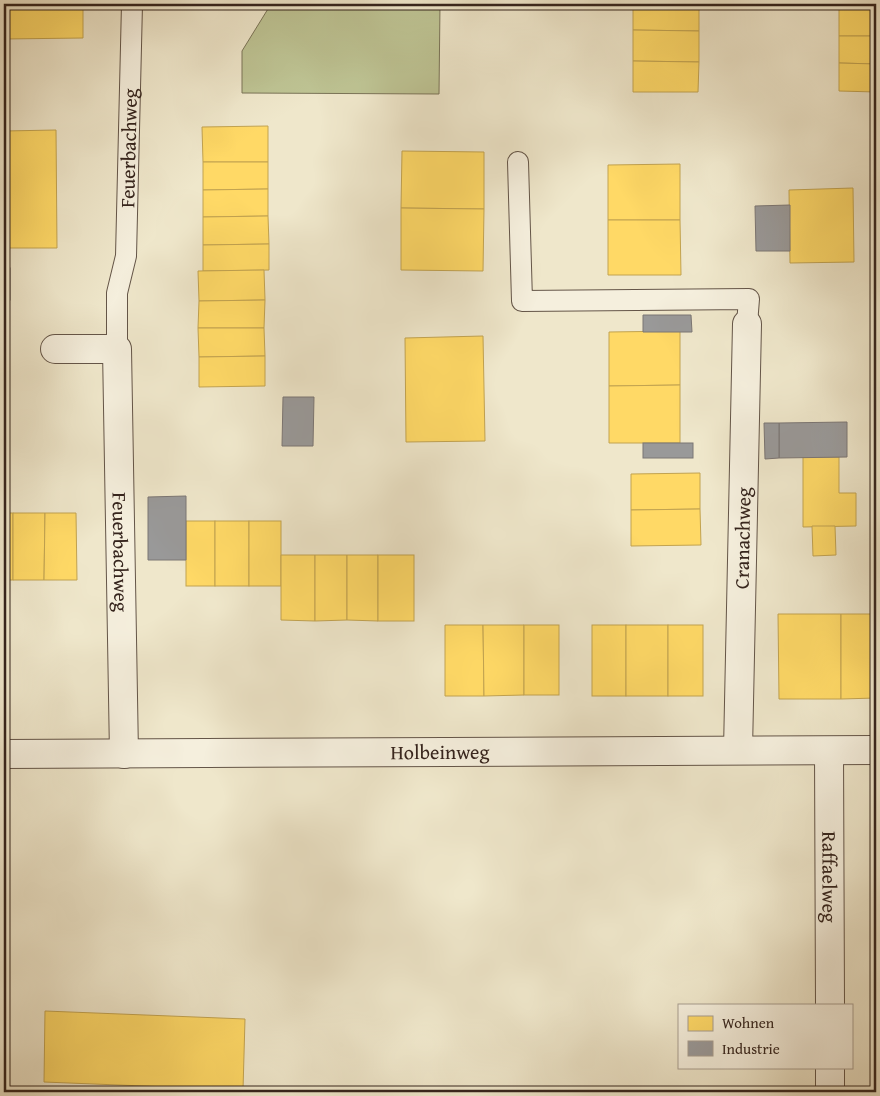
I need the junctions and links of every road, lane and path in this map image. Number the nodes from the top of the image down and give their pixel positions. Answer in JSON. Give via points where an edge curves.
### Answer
{"nodes":[{"id":1,"x":132,"y":4,"type":"edge"},
{"id":2,"x":518,"y":162,"type":"dead end"},
{"id":3,"x":748,"y":312,"type":"joint"},
{"id":4,"x":55,"y":349,"type":"dead end"},
{"id":5,"x":117,"y":350,"type":"junction"},
{"id":6,"x":738,"y":750,"type":"junction"},
{"id":7,"x":876,"y":750,"type":"edge"},
{"id":8,"x":829,"y":751,"type":"junction"},
{"id":9,"x":4,"y":754,"type":"edge"},
{"id":10,"x":124,"y":754,"type":"junction"},
{"id":11,"x":830,"y":1004,"type":"edge"},
{"id":12,"x":830,"y":1068,"type":"edge"},
{"id":13,"x":830,"y":1092,"type":"edge"}],
"edges":[{"from":1,"to":5,"type":"lane","name":"Feuerbachweg","via":[[126,256],[117,293]]},
{"from":2,"to":3,"type":"lane","name":"Cranachweg","via":[[522,300]]},
{"from":3,"to":6,"type":"street","name":"Cranachweg"},
{"from":4,"to":5,"type":"street"},
{"from":5,"to":10,"type":"street","name":"Feuerbachweg"},
{"from":6,"to":8,"type":"street","name":"Holbeinweg"},
{"from":6,"to":10,"type":"street","name":"Holbeinweg"},
{"from":7,"to":8,"type":"street","name":"Holbeinweg"},
{"from":8,"to":11,"type":"street","name":"Raffaelweg"},
{"from":9,"to":10,"type":"street","name":"Holbeinweg"},
{"from":12,"to":13,"type":"street"}]}
